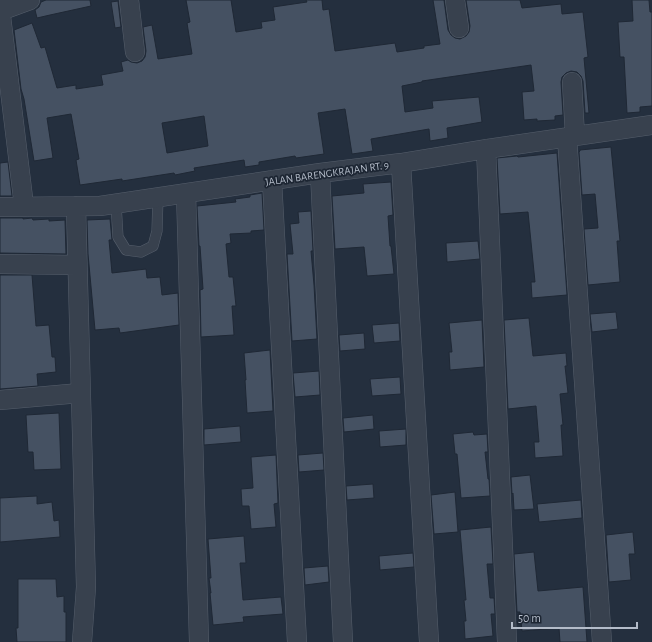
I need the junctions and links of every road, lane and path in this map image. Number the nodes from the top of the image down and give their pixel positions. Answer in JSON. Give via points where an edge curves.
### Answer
{"nodes":[{"id":1,"x":30,"y":0,"type":"edge"},
{"id":2,"x":129,"y":0,"type":"edge"},
{"id":3,"x":455,"y":0,"type":"edge"},
{"id":4,"x":0,"y":8,"type":"edge"},
{"id":5,"x":0,"y":11,"type":"edge"},
{"id":6,"x":458,"y":28,"type":"dead end"},
{"id":7,"x":135,"y":52,"type":"dead end"},
{"id":8,"x":572,"y":82,"type":"dead end"},
{"id":9,"x":652,"y":125,"type":"edge"},
{"id":10,"x":571,"y":137,"type":"junction"},
{"id":11,"x":486,"y":149,"type":"junction"},
{"id":12,"x":401,"y":163,"type":"junction"},
{"id":13,"x":320,"y":173,"type":"junction"},
{"id":14,"x":272,"y":180,"type":"junction"},
{"id":15,"x":186,"y":193,"type":"junction"},
{"id":16,"x":158,"y":197,"type":"junction"},
{"id":17,"x":116,"y":203,"type":"junction"},
{"id":18,"x":24,"y":206,"type":"junction"},
{"id":19,"x":76,"y":206,"type":"junction"},
{"id":20,"x":0,"y":207,"type":"edge"},
{"id":21,"x":0,"y":264,"type":"edge"},
{"id":22,"x":77,"y":265,"type":"junction"},
{"id":23,"x":80,"y":393,"type":"junction"},
{"id":24,"x":0,"y":400,"type":"edge"},
{"id":25,"x":82,"y":642,"type":"edge"},
{"id":26,"x":199,"y":642,"type":"edge"},
{"id":27,"x":297,"y":642,"type":"edge"},
{"id":28,"x":343,"y":642,"type":"edge"},
{"id":29,"x":429,"y":642,"type":"edge"},
{"id":30,"x":507,"y":642,"type":"edge"},
{"id":31,"x":602,"y":642,"type":"edge"}],
"edges":[{"from":1,"to":5,"type":"street"},
{"from":2,"to":7,"type":"street"},
{"from":3,"to":6,"type":"street"},
{"from":4,"to":5,"type":"street"},
{"from":5,"to":18,"type":"street"},
{"from":8,"to":10,"type":"street"},
{"from":9,"to":10,"type":"street","name":"JALAN BARENGKRAJAN RT. 9"},
{"from":10,"to":11,"type":"street","name":"JALAN BARENGKRAJAN RT. 9"},
{"from":10,"to":31,"type":"street"},
{"from":11,"to":12,"type":"street","name":"JALAN BARENGKRAJAN RT. 9"},
{"from":11,"to":30,"type":"street"},
{"from":12,"to":13,"type":"street","name":"JALAN BARENGKRAJAN RT. 9"},
{"from":12,"to":29,"type":"street"},
{"from":13,"to":14,"type":"street","name":"JALAN BARENGKRAJAN RT. 9"},
{"from":13,"to":28,"type":"street"},
{"from":14,"to":15,"type":"street","name":"JALAN BARENGKRAJAN RT. 9"},
{"from":14,"to":27,"type":"street"},
{"from":15,"to":16,"type":"street","name":"JALAN BARENGKRAJAN RT. 9"},
{"from":15,"to":26,"type":"street"},
{"from":16,"to":17,"type":"street","name":"JALAN BARENGKRAJAN RT. 9"},
{"from":16,"to":17,"type":"lane","via":[[157,232],[153,246],[141,252],[126,250],[118,237]]},
{"from":17,"to":19,"type":"street","name":"JALAN BARENGKRAJAN RT. 9"},
{"from":18,"to":19,"type":"street","name":"JALAN BARENGKRAJAN RT. 9"},
{"from":18,"to":20,"type":"street","name":"JALAN BARENGKRAJAN RT. 9"},
{"from":19,"to":22,"type":"street"},
{"from":21,"to":22,"type":"street"},
{"from":22,"to":23,"type":"street"},
{"from":23,"to":24,"type":"street"},
{"from":23,"to":25,"type":"street","via":[[86,587]]}]}
